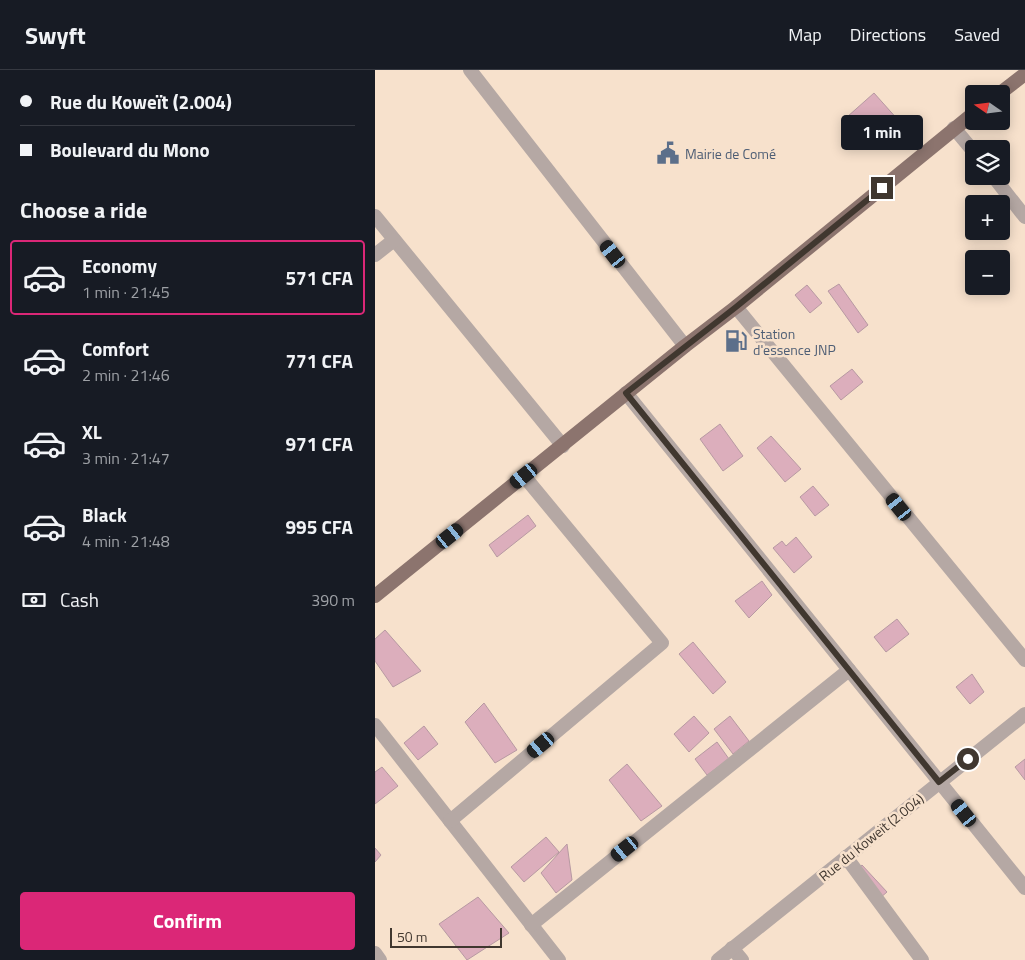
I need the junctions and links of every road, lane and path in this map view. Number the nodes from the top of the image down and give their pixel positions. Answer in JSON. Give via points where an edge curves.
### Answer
{"nodes":[{"id":1,"x":470,"y":70,"type":"edge"},
{"id":2,"x":1025,"y":74,"type":"edge"},
{"id":3,"x":1010,"y":86,"type":"edge"},
{"id":4,"x":965,"y":120,"type":"edge"},
{"id":5,"x":955,"y":128,"type":"junction"},
{"id":6,"x":965,"y":141,"type":"edge"},
{"id":7,"x":1000,"y":185,"type":"edge"},
{"id":8,"x":375,"y":216,"type":"edge"},
{"id":9,"x":1025,"y":217,"type":"edge"},
{"id":10,"x":394,"y":240,"type":"junction"},
{"id":11,"x":375,"y":254,"type":"edge"},
{"id":12,"x":736,"y":307,"type":"junction"},
{"id":13,"x":685,"y":346,"type":"junction"},
{"id":14,"x":626,"y":393,"type":"junction"},
{"id":15,"x":563,"y":446,"type":"junction"},
{"id":16,"x":524,"y":476,"type":"junction"},
{"id":17,"x":375,"y":596,"type":"edge"},
{"id":18,"x":1025,"y":660,"type":"edge"},
{"id":19,"x":849,"y":670,"type":"junction"},
{"id":20,"x":1025,"y":714,"type":"edge"},
{"id":21,"x":375,"y":725,"type":"edge"},
{"id":22,"x":939,"y":782,"type":"junction"},
{"id":23,"x":451,"y":821,"type":"junction"},
{"id":24,"x":846,"y":857,"type":"junction"},
{"id":25,"x":1025,"y":888,"type":"edge"},
{"id":26,"x":531,"y":924,"type":"junction"},
{"id":27,"x":732,"y":948,"type":"junction"},
{"id":28,"x":375,"y":953,"type":"edge"},
{"id":29,"x":381,"y":960,"type":"edge"},
{"id":30,"x":559,"y":960,"type":"edge"},
{"id":31,"x":717,"y":960,"type":"edge"},
{"id":32,"x":742,"y":960,"type":"edge"},
{"id":33,"x":922,"y":960,"type":"edge"}],
"edges":[{"from":1,"to":13,"type":"street"},
{"from":2,"to":3,"type":"main road"},
{"from":4,"to":5,"type":"main road"},
{"from":5,"to":6,"type":"street"},
{"from":5,"to":12,"type":"main road"},
{"from":7,"to":9,"type":"street"},
{"from":8,"to":10,"type":"street"},
{"from":10,"to":11,"type":"street"},
{"from":10,"to":15,"type":"street"},
{"from":12,"to":13,"type":"main road"},
{"from":12,"to":18,"type":"street"},
{"from":13,"to":14,"type":"main road"},
{"from":14,"to":15,"type":"main road"},
{"from":14,"to":19,"type":"street"},
{"from":15,"to":16,"type":"main road"},
{"from":16,"to":17,"type":"main road"},
{"from":16,"to":23,"type":"street","via":[[662,643]]},
{"from":19,"to":22,"type":"street"},
{"from":19,"to":26,"type":"street"},
{"from":20,"to":22,"type":"street","name":"Rue du Koweït (2.004)"},
{"from":21,"to":23,"type":"street"},
{"from":22,"to":24,"type":"street","name":"Rue du Koweït (2.004)"},
{"from":22,"to":25,"type":"street"},
{"from":23,"to":26,"type":"street"},
{"from":24,"to":27,"type":"street","name":"Rue du Koweït (2.004)"},
{"from":24,"to":33,"type":"street"},
{"from":26,"to":30,"type":"street"},
{"from":27,"to":31,"type":"street","name":"Rue du Koweït (2.004)"},
{"from":27,"to":32,"type":"street"},
{"from":28,"to":29,"type":"street"}]}
